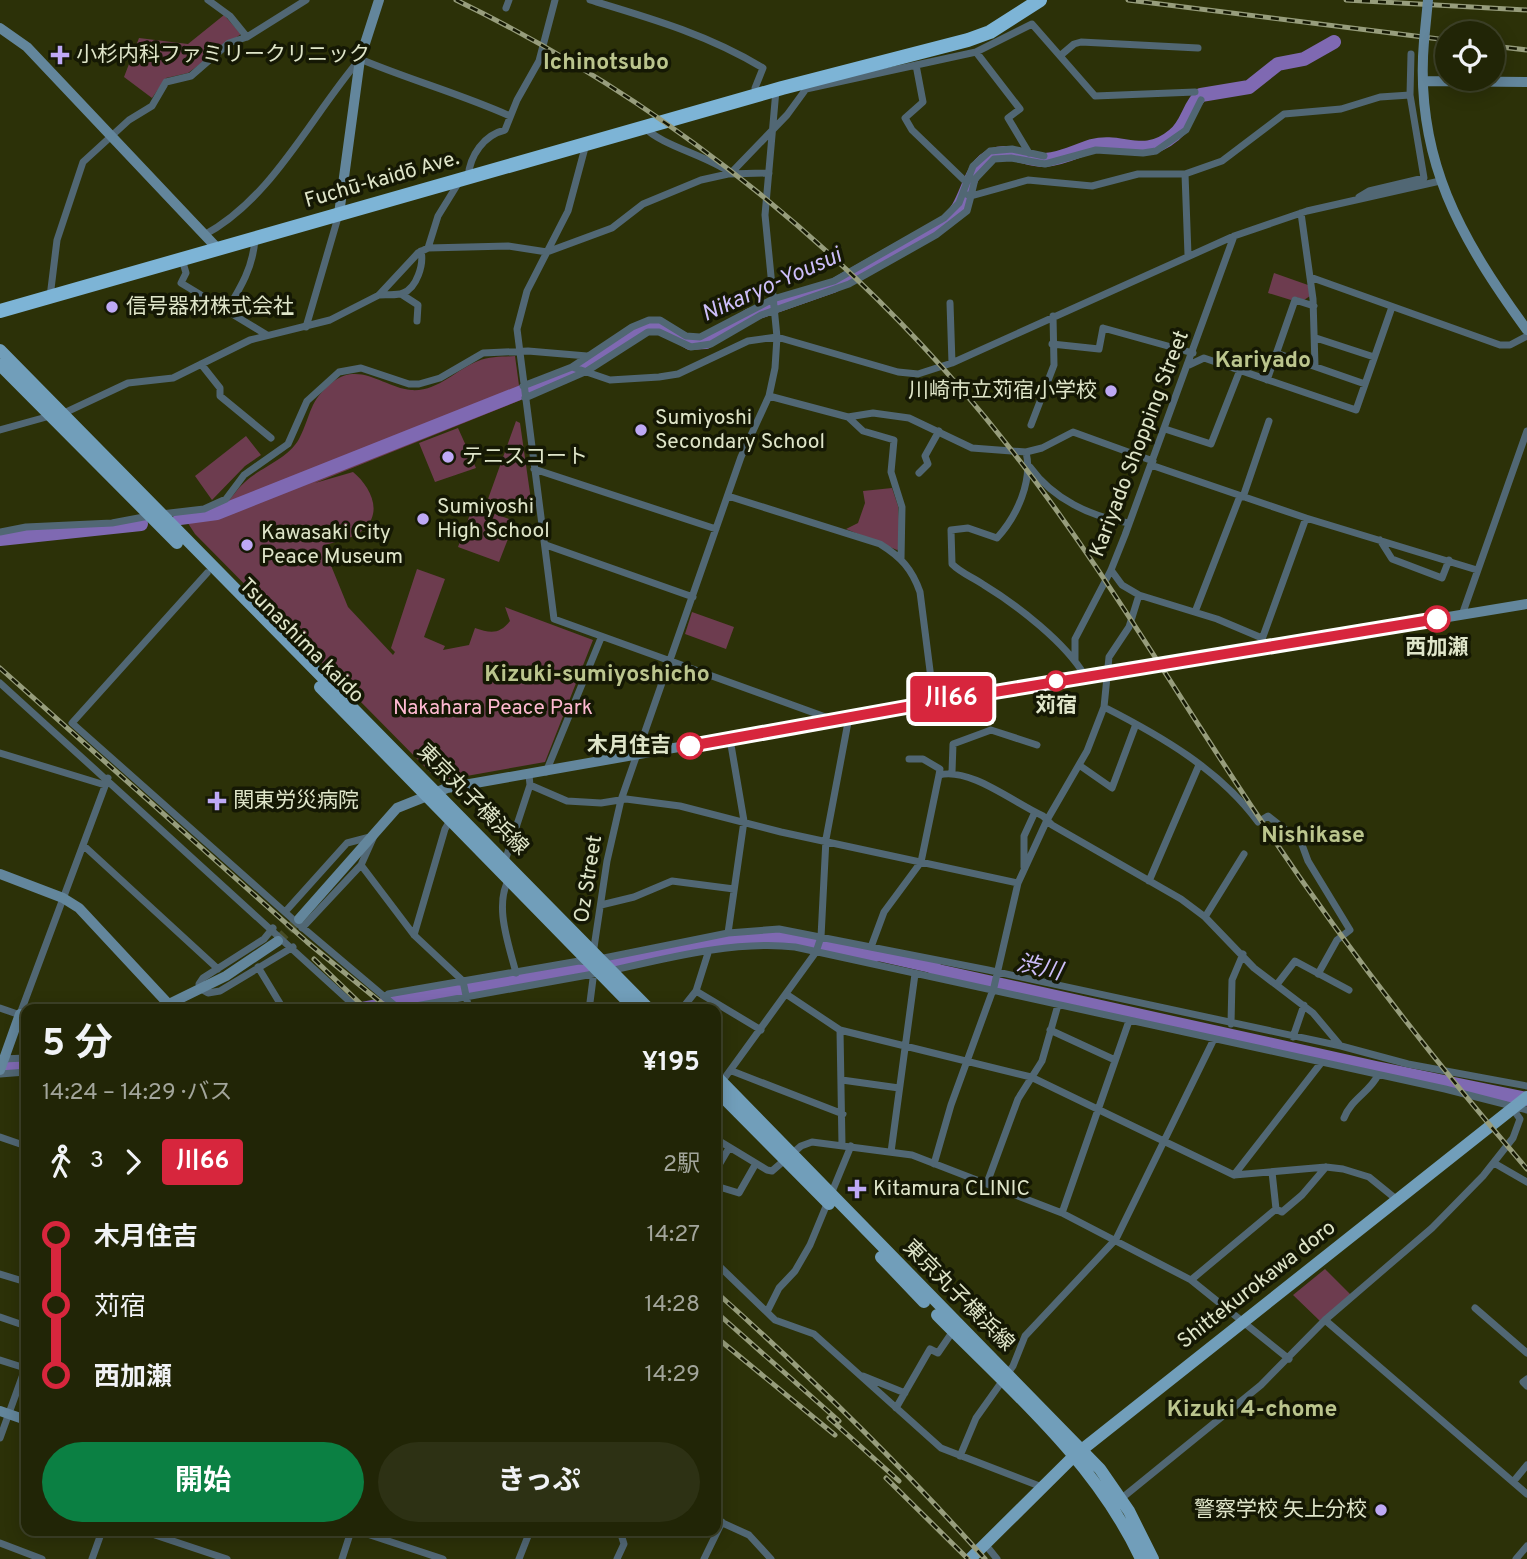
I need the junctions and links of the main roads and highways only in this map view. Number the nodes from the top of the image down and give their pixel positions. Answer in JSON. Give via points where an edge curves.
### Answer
{"nodes":[{"id":1,"x":1040,"y":0,"type":"edge"},
{"id":2,"x":0,"y":311,"type":"edge"},
{"id":3,"x":0,"y":350,"type":"edge"},
{"id":4,"x":0,"y":365,"type":"edge"},
{"id":5,"x":56,"y":415,"type":"junction"},
{"id":6,"x":155,"y":515,"type":"junction"},
{"id":7,"x":207,"y":573,"type":"joint"},
{"id":8,"x":432,"y":794,"type":"junction"},
{"id":9,"x":454,"y":817,"type":"junction"},
{"id":10,"x":512,"y":876,"type":"junction"},
{"id":11,"x":598,"y":965,"type":"junction"},
{"id":12,"x":631,"y":1004,"type":"edge"},
{"id":13,"x":643,"y":1004,"type":"edge"},
{"id":14,"x":721,"y":1088,"type":"edge"},
{"id":15,"x":1522,"y":1105,"type":"edge"},
{"id":16,"x":829,"y":1199,"type":"junction"},
{"id":17,"x":1005,"y":1378,"type":"junction"},
{"id":18,"x":1078,"y":1452,"type":"junction"},
{"id":19,"x":1018,"y":1512,"type":"junction"},
{"id":20,"x":989,"y":1556,"type":"edge"},
{"id":21,"x":970,"y":1559,"type":"edge"},
{"id":22,"x":1141,"y":1559,"type":"edge"},
{"id":23,"x":1153,"y":1559,"type":"edge"}],
"edges":[{"from":1,"to":2,"type":"highway","name":"Fuchū-kaidō Ave.","via":[[968,40],[757,95]]},
{"from":3,"to":5,"type":"main road","name":"東京丸子横浜線"},
{"from":4,"to":5,"type":"main road","name":"東京丸子横浜線"},
{"from":5,"to":6,"type":"main road","name":"東京丸子横浜線"},
{"from":6,"to":7,"type":"main road","name":"東京丸子横浜線"},
{"from":6,"to":8,"type":"main road","name":"東京丸子横浜線"},
{"from":7,"to":8,"type":"main road","name":"Tsunashima kaido"},
{"from":8,"to":9,"type":"main road","name":"東京丸子横浜線"},
{"from":9,"to":10,"type":"main road","name":"東京丸子横浜線"},
{"from":9,"to":10,"type":"main road","name":"東京丸子横浜線","via":[[505,861]]},
{"from":10,"to":11,"type":"main road","name":"東京丸子横浜線"},
{"from":11,"to":12,"type":"main road","name":"東京丸子横浜線"},
{"from":11,"to":13,"type":"main road","name":"東京丸子横浜線"},
{"from":14,"to":16,"type":"main road","name":"東京丸子横浜線"},
{"from":15,"to":18,"type":"main road","name":"Shittekurokawa doro","via":[[1396,1199]]},
{"from":16,"to":17,"type":"main road","name":"東京丸子横浜線"},
{"from":16,"to":17,"type":"main road","name":"東京丸子横浜線","via":[[953,1331]]},
{"from":17,"to":18,"type":"main road","name":"東京丸子横浜線"},
{"from":18,"to":19,"type":"main road","name":"Shittekurokawa doro"},
{"from":18,"to":22,"type":"main road","name":"東京丸子横浜線"},
{"from":18,"to":23,"type":"main road","name":"東京丸子横浜線","via":[[1122,1498]]},
{"from":19,"to":20,"type":"main road","name":"Shittekurokawa doro"},
{"from":19,"to":21,"type":"main road","name":"Shittekurokawa doro"}]}
